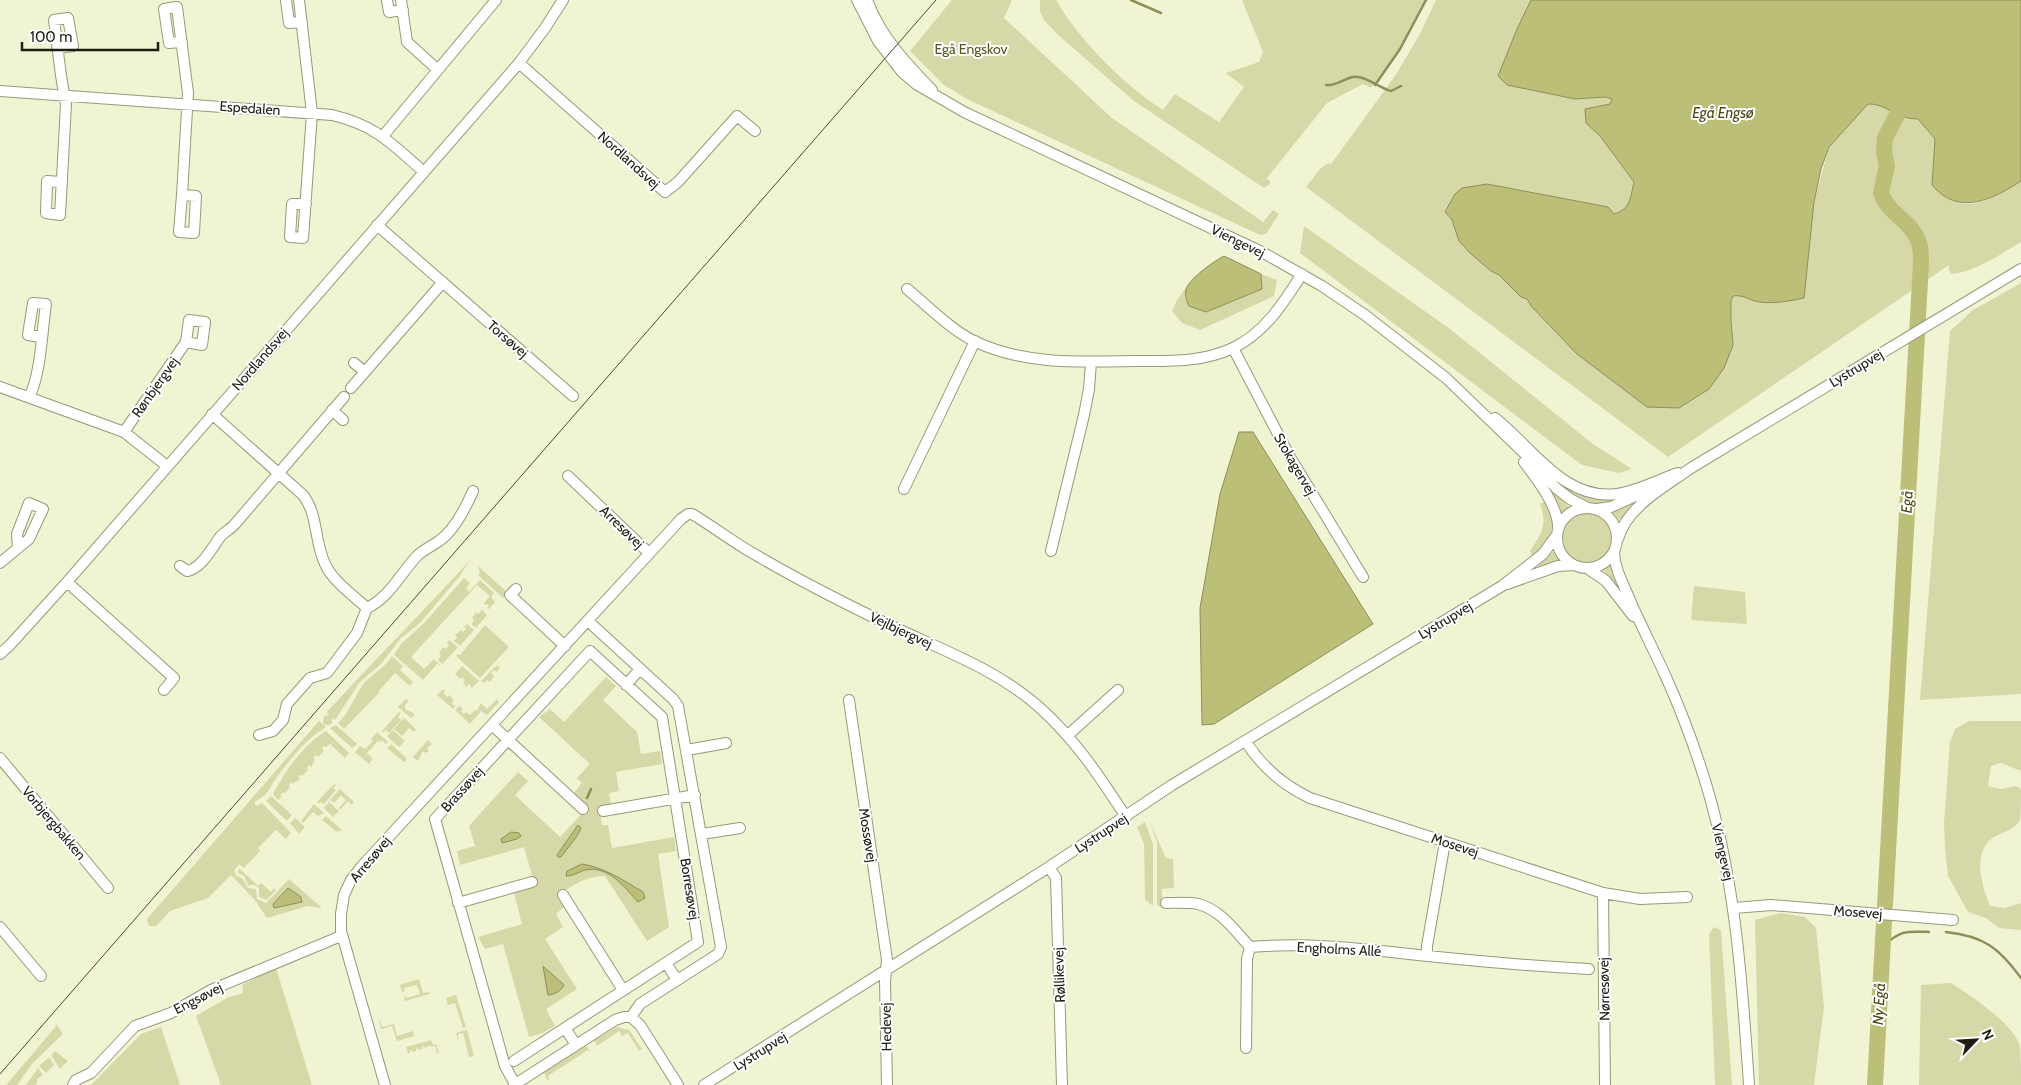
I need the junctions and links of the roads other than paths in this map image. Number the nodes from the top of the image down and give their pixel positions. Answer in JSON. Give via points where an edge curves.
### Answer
{"nodes":[{"id":1,"x":286,"y":0,"type":"edge"},
{"id":2,"x":299,"y":0,"type":"edge"},
{"id":3,"x":387,"y":0,"type":"edge"},
{"id":4,"x":496,"y":0,"type":"edge"},
{"id":5,"x":563,"y":0,"type":"edge"},
{"id":6,"x":857,"y":0,"type":"edge"},
{"id":7,"x":866,"y":0,"type":"edge"},
{"id":8,"x":402,"y":5,"type":"edge"},
{"id":9,"x":302,"y":22,"type":"junction"},
{"id":10,"x":182,"y":42,"type":"dead end"},
{"id":11,"x":58,"y":48,"type":"dead end"},
{"id":12,"x":519,"y":63,"type":"junction"},
{"id":13,"x":438,"y":70,"type":"junction"},
{"id":14,"x":0,"y":91,"type":"edge"},
{"id":15,"x":64,"y":95,"type":"junction"},
{"id":16,"x":940,"y":98,"type":"junction"},
{"id":17,"x":188,"y":104,"type":"junction"},
{"id":18,"x":312,"y":113,"type":"junction"},
{"id":19,"x":755,"y":132,"type":"dead end"},
{"id":20,"x":383,"y":136,"type":"junction"},
{"id":21,"x":424,"y":172,"type":"junction"},
{"id":22,"x":62,"y":182,"type":"dead end"},
{"id":23,"x":182,"y":195,"type":"dead end"},
{"id":24,"x":306,"y":204,"type":"dead end"},
{"id":25,"x":377,"y":224,"type":"junction"},
{"id":26,"x":2021,"y":268,"type":"edge"},
{"id":27,"x":1302,"y":274,"type":"junction"},
{"id":28,"x":443,"y":282,"type":"junction"},
{"id":29,"x":907,"y":289,"type":"dead end"},
{"id":30,"x":41,"y":337,"type":"dead end"},
{"id":31,"x":974,"y":341,"type":"junction"},
{"id":32,"x":186,"y":342,"type":"dead end"},
{"id":33,"x":1233,"y":348,"type":"junction"},
{"id":34,"x":1091,"y":362,"type":"junction"},
{"id":35,"x":354,"y":363,"type":"dead end"},
{"id":36,"x":365,"y":372,"type":"junction"},
{"id":37,"x":0,"y":386,"type":"edge"},
{"id":38,"x":351,"y":388,"type":"dead end"},
{"id":39,"x":1461,"y":392,"type":"junction"},
{"id":40,"x":573,"y":396,"type":"dead end"},
{"id":41,"x":344,"y":397,"type":"dead end"},
{"id":42,"x":29,"y":398,"type":"junction"},
{"id":43,"x":332,"y":410,"type":"junction"},
{"id":44,"x":212,"y":414,"type":"junction"},
{"id":45,"x":343,"y":420,"type":"dead end"},
{"id":46,"x":124,"y":432,"type":"junction"},
{"id":47,"x":1504,"y":435,"type":"junction"},
{"id":48,"x":167,"y":466,"type":"junction"},
{"id":49,"x":1691,"y":468,"type":"junction"},
{"id":50,"x":1678,"y":473,"type":"junction"},
{"id":51,"x":278,"y":474,"type":"junction"},
{"id":52,"x":568,"y":476,"type":"dead end"},
{"id":53,"x":904,"y":489,"type":"dead end"},
{"id":54,"x":472,"y":491,"type":"dead end"},
{"id":55,"x":1592,"y":508,"type":"junction"},
{"id":56,"x":1558,"y":532,"type":"junction"},
{"id":57,"x":1618,"y":539,"type":"junction"},
{"id":58,"x":18,"y":548,"type":"dead end"},
{"id":59,"x":1051,"y":551,"type":"dead end"},
{"id":60,"x":1614,"y":551,"type":"junction"},
{"id":61,"x":650,"y":553,"type":"junction"},
{"id":62,"x":0,"y":563,"type":"edge"},
{"id":63,"x":1573,"y":565,"type":"junction"},
{"id":64,"x":180,"y":566,"type":"dead end"},
{"id":65,"x":1587,"y":568,"type":"junction"},
{"id":66,"x":1363,"y":577,"type":"dead end"},
{"id":67,"x":67,"y":582,"type":"junction"},
{"id":68,"x":1502,"y":586,"type":"junction"},
{"id":69,"x":516,"y":589,"type":"dead end"},
{"id":70,"x":367,"y":608,"type":"junction"},
{"id":71,"x":588,"y":621,"type":"junction"},
{"id":72,"x":1644,"y":631,"type":"junction"},
{"id":73,"x":565,"y":646,"type":"junction"},
{"id":74,"x":0,"y":654,"type":"edge"},
{"id":75,"x":640,"y":669,"type":"junction"},
{"id":76,"x":626,"y":684,"type":"junction"},
{"id":77,"x":164,"y":690,"type":"dead end"},
{"id":78,"x":1118,"y":690,"type":"dead end"},
{"id":79,"x":849,"y":700,"type":"dead end"},
{"id":80,"x":492,"y":725,"type":"junction"},
{"id":81,"x":259,"y":735,"type":"dead end"},
{"id":82,"x":1068,"y":736,"type":"junction"},
{"id":83,"x":508,"y":739,"type":"junction"},
{"id":84,"x":1246,"y":742,"type":"junction"},
{"id":85,"x":726,"y":743,"type":"dead end"},
{"id":86,"x":687,"y":750,"type":"junction"},
{"id":87,"x":0,"y":758,"type":"edge"},
{"id":88,"x":695,"y":796,"type":"junction"},
{"id":89,"x":675,"y":799,"type":"junction"},
{"id":90,"x":584,"y":809,"type":"dead end"},
{"id":91,"x":603,"y":811,"type":"dead end"},
{"id":92,"x":1126,"y":817,"type":"junction"},
{"id":93,"x":740,"y":828,"type":"dead end"},
{"id":94,"x":702,"y":834,"type":"junction"},
{"id":95,"x":1445,"y":842,"type":"junction"},
{"id":96,"x":1049,"y":866,"type":"junction"},
{"id":97,"x":532,"y":882,"type":"dead end"},
{"id":98,"x":108,"y":888,"type":"dead end"},
{"id":99,"x":1603,"y":893,"type":"junction"},
{"id":100,"x":564,"y":895,"type":"dead end"},
{"id":101,"x":1687,"y":897,"type":"dead end"},
{"id":102,"x":458,"y":903,"type":"junction"},
{"id":103,"x":1166,"y":903,"type":"dead end"},
{"id":104,"x":1734,"y":908,"type":"junction"},
{"id":105,"x":1953,"y":920,"type":"dead end"},
{"id":106,"x":0,"y":927,"type":"edge"},
{"id":107,"x":341,"y":936,"type":"junction"},
{"id":108,"x":1250,"y":947,"type":"junction"},
{"id":109,"x":1427,"y":956,"type":"junction"},
{"id":110,"x":666,"y":962,"type":"junction"},
{"id":111,"x":1589,"y":968,"type":"dead end"},
{"id":112,"x":886,"y":970,"type":"junction"},
{"id":113,"x":41,"y":976,"type":"dead end"},
{"id":114,"x":677,"y":980,"type":"junction"},
{"id":115,"x":623,"y":990,"type":"junction"},
{"id":116,"x":631,"y":1017,"type":"junction"},
{"id":117,"x":565,"y":1028,"type":"junction"},
{"id":118,"x":576,"y":1045,"type":"junction"},
{"id":119,"x":1246,"y":1048,"type":"dead end"},
{"id":120,"x":514,"y":1061,"type":"dead end"},
{"id":121,"x":73,"y":1085,"type":"edge"},
{"id":122,"x":385,"y":1085,"type":"edge"},
{"id":123,"x":514,"y":1085,"type":"edge"},
{"id":124,"x":678,"y":1085,"type":"edge"},
{"id":125,"x":704,"y":1085,"type":"edge"},
{"id":126,"x":887,"y":1085,"type":"edge"},
{"id":127,"x":1062,"y":1085,"type":"edge"},
{"id":128,"x":1605,"y":1085,"type":"edge"},
{"id":129,"x":1749,"y":1085,"type":"edge"}],
"edges":[{"from":1,"to":9,"type":"street","via":[[289,23]]},
{"from":2,"to":9,"type":"street"},
{"from":3,"to":8,"type":"street","via":[[389,12]]},
{"from":4,"to":13,"type":"street"},
{"from":5,"to":12,"type":"street","name":"Nordlandsvej"},
{"from":6,"to":16,"type":"street","name":"Viengevej","via":[[868,25],[893,61],[916,84]]},
{"from":7,"to":16,"type":"street","name":"Viengevej","via":[[893,49]]},
{"from":8,"to":13,"type":"street","via":[[407,42]]},
{"from":9,"to":18,"type":"street"},
{"from":10,"to":17,"type":"street"},
{"from":11,"to":15,"type":"street"},
{"from":12,"to":19,"type":"street","name":"Nordlandsvej","via":[[665,192],[678,182],[737,116]]},
{"from":12,"to":21,"type":"street","name":"Nordlandsvej"},
{"from":13,"to":20,"type":"street"},
{"from":14,"to":15,"type":"street","name":"Espedalen"},
{"from":15,"to":17,"type":"street","name":"Espedalen"},
{"from":15,"to":22,"type":"street"},
{"from":16,"to":27,"type":"street","name":"Viengevej"},
{"from":17,"to":18,"type":"street","name":"Espedalen"},
{"from":17,"to":23,"type":"street"},
{"from":18,"to":20,"type":"street","name":"Espedalen","via":[[351,119]]},
{"from":18,"to":24,"type":"street"},
{"from":20,"to":21,"type":"street","name":"Espedalen"},
{"from":21,"to":25,"type":"street","name":"Nordlandsvej"},
{"from":25,"to":28,"type":"street","name":"Torsøvej"},
{"from":25,"to":44,"type":"street","name":"Nordlandsvej"},
{"from":26,"to":49,"type":"street","name":"Lystrupvej"},
{"from":27,"to":33,"type":"street","via":[[1271,318]]},
{"from":27,"to":39,"type":"street","name":"Viengevej","via":[[1365,315]]},
{"from":28,"to":36,"type":"street"},
{"from":28,"to":40,"type":"street","name":"Torsøvej"},
{"from":29,"to":31,"type":"street"},
{"from":30,"to":42,"type":"street","via":[[34,388]]},
{"from":31,"to":34,"type":"street","via":[[1030,359]]},
{"from":31,"to":53,"type":"street"},
{"from":32,"to":46,"type":"street","name":"Rønbjergvej"},
{"from":33,"to":34,"type":"street","via":[[1192,360]]},
{"from":33,"to":66,"type":"street","name":"Stokagervej","via":[[1290,457]]},
{"from":34,"to":59,"type":"street","via":[[1084,415]]},
{"from":35,"to":36,"type":"street"},
{"from":36,"to":38,"type":"street"},
{"from":37,"to":42,"type":"street","name":"Rønbjergvej"},
{"from":39,"to":47,"type":"street","name":"Viengevej"},
{"from":39,"to":50,"type":"street","via":[[1577,489],[1618,494]]},
{"from":41,"to":43,"type":"street"},
{"from":42,"to":46,"type":"street","name":"Rønbjergvej"},
{"from":43,"to":45,"type":"street"},
{"from":43,"to":51,"type":"street"},
{"from":44,"to":48,"type":"street","name":"Nordlandsvej"},
{"from":44,"to":51,"type":"street"},
{"from":46,"to":48,"type":"street","name":"Rønbjergvej"},
{"from":47,"to":55,"type":"street","name":"Viengevej","via":[[1560,492],[1574,502]]},
{"from":47,"to":56,"type":"street","name":"Viengevej","via":[[1542,488],[1557,517]]},
{"from":48,"to":67,"type":"street","name":"Nordlandsvej"},
{"from":49,"to":50,"type":"street","name":"Lystrupvej"},
{"from":49,"to":57,"type":"street","name":"Lystrupvej","via":[[1634,512]]},
{"from":50,"to":55,"type":"street","name":"Lystrupvej","via":[[1632,499],[1606,509]]},
{"from":51,"to":64,"type":"street","via":[[194,568],[187,571]]},
{"from":51,"to":70,"type":"street","via":[[310,505],[325,565]]},
{"from":52,"to":61,"type":"street","name":"Arresøvej"},
{"from":54,"to":70,"type":"street","via":[[465,510],[441,540],[418,554],[388,592]]},
{"from":55,"to":56,"type":"street","via":[[1571,513],[1564,518]]},
{"from":55,"to":57,"type":"street","via":[[1607,514],[1614,522]]},
{"from":56,"to":63,"type":"street","via":[[1557,544],[1561,554]]},
{"from":56,"to":68,"type":"street","name":"Lystrupvej","via":[[1543,554]]},
{"from":57,"to":60,"type":"street"},
{"from":58,"to":62,"type":"street"},
{"from":60,"to":65,"type":"street","via":[[1604,564]]},
{"from":60,"to":72,"type":"street","name":"Viengevej","via":[[1617,567]]},
{"from":61,"to":71,"type":"street","name":"Arresøvej"},
{"from":61,"to":82,"type":"street","name":"Vejlbjergvej","via":[[681,519],[692,514],[798,579],[994,676],[1039,707]]},
{"from":63,"to":65,"type":"street"},
{"from":63,"to":68,"type":"street","name":"Lystrupvej","via":[[1558,566]]},
{"from":65,"to":72,"type":"street","name":"Viengevej","via":[[1606,581]]},
{"from":67,"to":74,"type":"street","name":"Nordlandsvej"},
{"from":67,"to":77,"type":"street","via":[[174,678]]},
{"from":68,"to":84,"type":"street","name":"Lystrupvej"},
{"from":69,"to":73,"type":"street","via":[[510,595]]},
{"from":70,"to":81,"type":"street","via":[[357,633],[327,673],[310,678],[288,704],[284,720],[273,731]]},
{"from":71,"to":73,"type":"street","name":"Arresøvej"},
{"from":71,"to":75,"type":"street","name":"Borresøvej"},
{"from":72,"to":104,"type":"street","name":"Viengevej","via":[[1675,697],[1701,769]]},
{"from":73,"to":80,"type":"street","name":"Arresøvej"},
{"from":75,"to":76,"type":"street"},
{"from":75,"to":86,"type":"street","name":"Borresøvej","via":[[678,706]]},
{"from":76,"to":83,"type":"street","name":"Borresøvej","via":[[590,652]]},
{"from":76,"to":89,"type":"street","name":"Borresøvej","via":[[662,718]]},
{"from":78,"to":82,"type":"street"},
{"from":79,"to":112,"type":"street","name":"Mossøvej","via":[[882,922]]},
{"from":80,"to":83,"type":"street"},
{"from":80,"to":107,"type":"street","name":"Arresøvej","via":[[354,876],[342,901]]},
{"from":82,"to":92,"type":"street","name":"Vejlbjergvej","via":[[1094,767]]},
{"from":83,"to":90,"type":"street"},
{"from":83,"to":102,"type":"street","name":"Brassøvej","via":[[435,819]]},
{"from":84,"to":92,"type":"street","name":"Lystrupvej","via":[[1172,785]]},
{"from":84,"to":95,"type":"street","name":"Mosevej","via":[[1266,768],[1290,789]]},
{"from":85,"to":86,"type":"street"},
{"from":86,"to":88,"type":"street","name":"Borresøvej"},
{"from":87,"to":98,"type":"street","name":"Vorbjergbakken"},
{"from":88,"to":89,"type":"street"},
{"from":88,"to":94,"type":"street","name":"Borresøvej"},
{"from":89,"to":91,"type":"street"},
{"from":89,"to":110,"type":"street","name":"Borresøvej","via":[[698,942]]},
{"from":92,"to":96,"type":"street","name":"Lystrupvej"},
{"from":93,"to":94,"type":"street"},
{"from":94,"to":114,"type":"street","name":"Borresøvej","via":[[721,950]]},
{"from":95,"to":99,"type":"street","name":"Mosevej"},
{"from":95,"to":109,"type":"street"},
{"from":96,"to":112,"type":"street","name":"Lystrupvej"},
{"from":96,"to":127,"type":"street","name":"Røllikevej","via":[[1056,878]]},
{"from":97,"to":102,"type":"street"},
{"from":99,"to":101,"type":"street","name":"Mosevej","via":[[1640,899]]},
{"from":99,"to":128,"type":"street","name":"Nørresøvej"},
{"from":100,"to":115,"type":"street"},
{"from":102,"to":123,"type":"street","name":"Brassøvej","via":[[505,1066]]},
{"from":103,"to":108,"type":"street","via":[[1194,903],[1210,909]]},
{"from":104,"to":105,"type":"street","name":"Mosevej","via":[[1771,905]]},
{"from":104,"to":129,"type":"street","name":"Viengevej"},
{"from":106,"to":113,"type":"street"},
{"from":107,"to":121,"type":"street","name":"Engsøvej","via":[[211,990],[170,1013],[135,1026],[91,1073]]},
{"from":107,"to":122,"type":"street","name":"Arresøvej"},
{"from":108,"to":109,"type":"street","name":"Engholms Allé","via":[[1322,947]]},
{"from":108,"to":119,"type":"street","via":[[1247,959]]},
{"from":109,"to":111,"type":"street","name":"Engholms Allé","via":[[1528,966]]},
{"from":110,"to":114,"type":"street"},
{"from":110,"to":115,"type":"street","name":"Borresøvej"},
{"from":112,"to":125,"type":"street","name":"Lystrupvej"},
{"from":112,"to":126,"type":"street","name":"Hedevej"},
{"from":114,"to":116,"type":"street","name":"Borresøvej","via":[[640,1004]]},
{"from":115,"to":117,"type":"street"},
{"from":116,"to":118,"type":"street","name":"Brassøvej","via":[[620,1018]]},
{"from":116,"to":124,"type":"street","via":[[640,1025]]},
{"from":117,"to":118,"type":"street"},
{"from":117,"to":120,"type":"street"},
{"from":118,"to":123,"type":"street","name":"Brassøvej"}]}
